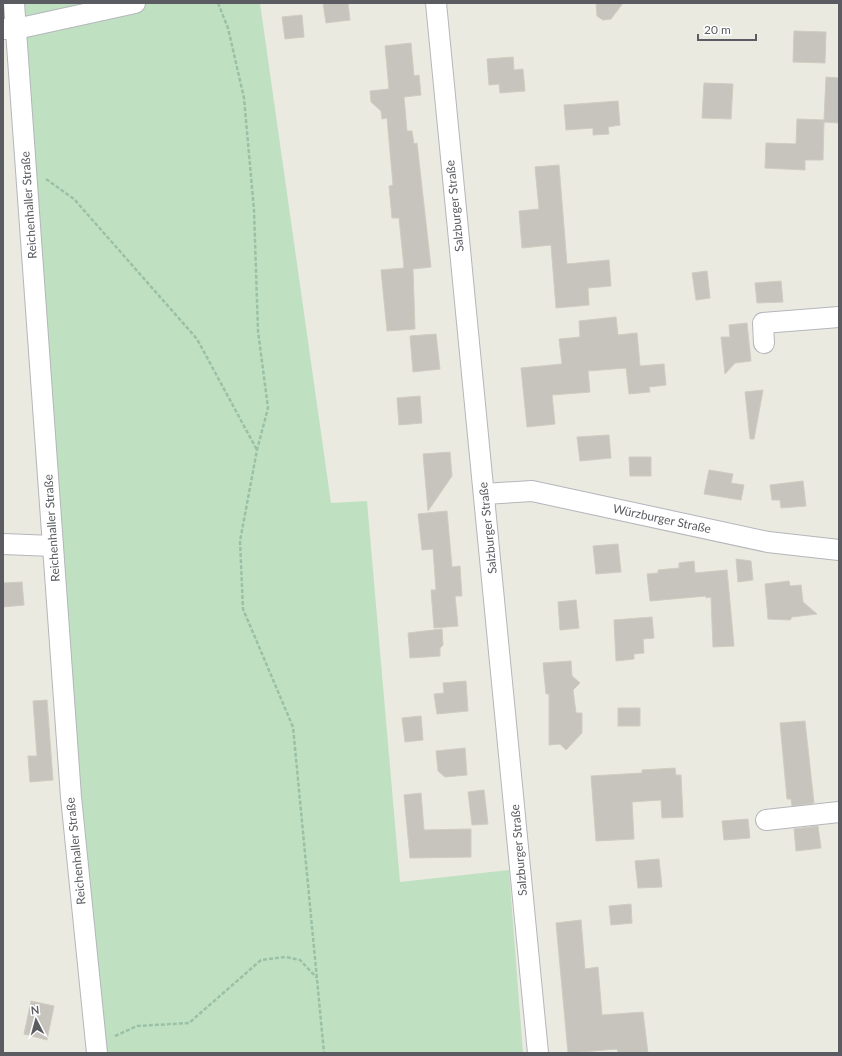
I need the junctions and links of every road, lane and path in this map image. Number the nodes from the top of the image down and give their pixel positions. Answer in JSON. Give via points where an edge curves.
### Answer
{"nodes":[{"id":1,"x":14,"y":3,"type":"edge"},
{"id":2,"x":135,"y":3,"type":"edge"},
{"id":3,"x":218,"y":3,"type":"edge"},
{"id":4,"x":436,"y":3,"type":"edge"},
{"id":5,"x":10,"y":29,"type":"edge"},
{"id":6,"x":26,"y":164,"type":"junction"},
{"id":7,"x":839,"y":317,"type":"edge"},
{"id":8,"x":764,"y":342,"type":"dead end"},
{"id":9,"x":257,"y":450,"type":"junction"},
{"id":10,"x":484,"y":494,"type":"junction"},
{"id":11,"x":3,"y":544,"type":"edge"},
{"id":12,"x":53,"y":546,"type":"junction"},
{"id":13,"x":839,"y":550,"type":"edge"},
{"id":14,"x":839,"y":812,"type":"edge"},
{"id":15,"x":766,"y":820,"type":"dead end"},
{"id":16,"x":317,"y":978,"type":"junction"},
{"id":17,"x":96,"y":1049,"type":"edge"},
{"id":18,"x":324,"y":1053,"type":"edge"},
{"id":19,"x":538,"y":1053,"type":"edge"}],
"edges":[{"from":1,"to":5,"type":"street","name":"Reichenhaller Straße"},
{"from":2,"to":5,"type":"street"},
{"from":3,"to":9,"type":"path","via":[[228,28],[244,98],[254,210],[258,331],[268,408]]},
{"from":4,"to":10,"type":"street","name":"Salzburger Straße"},
{"from":5,"to":6,"type":"street","name":"Reichenhaller Straße"},
{"from":6,"to":9,"type":"path","via":[[74,199],[197,339]]},
{"from":6,"to":12,"type":"street","name":"Reichenhaller Straße"},
{"from":7,"to":8,"type":"street","via":[[763,324]]},
{"from":9,"to":16,"type":"path","via":[[240,541],[243,609],[292,727]]},
{"from":10,"to":13,"type":"street","name":"Würzburger Straße","via":[[532,491],[768,542]]},
{"from":10,"to":19,"type":"street","name":"Salzburger Straße"},
{"from":11,"to":12,"type":"street"},
{"from":12,"to":17,"type":"street","name":"Reichenhaller Straße","via":[[71,796]]},
{"from":14,"to":15,"type":"street"},
{"from":16,"to":17,"type":"path","via":[[300,960],[286,957],[261,960],[189,1023],[137,1026]]},
{"from":16,"to":18,"type":"path"}]}
